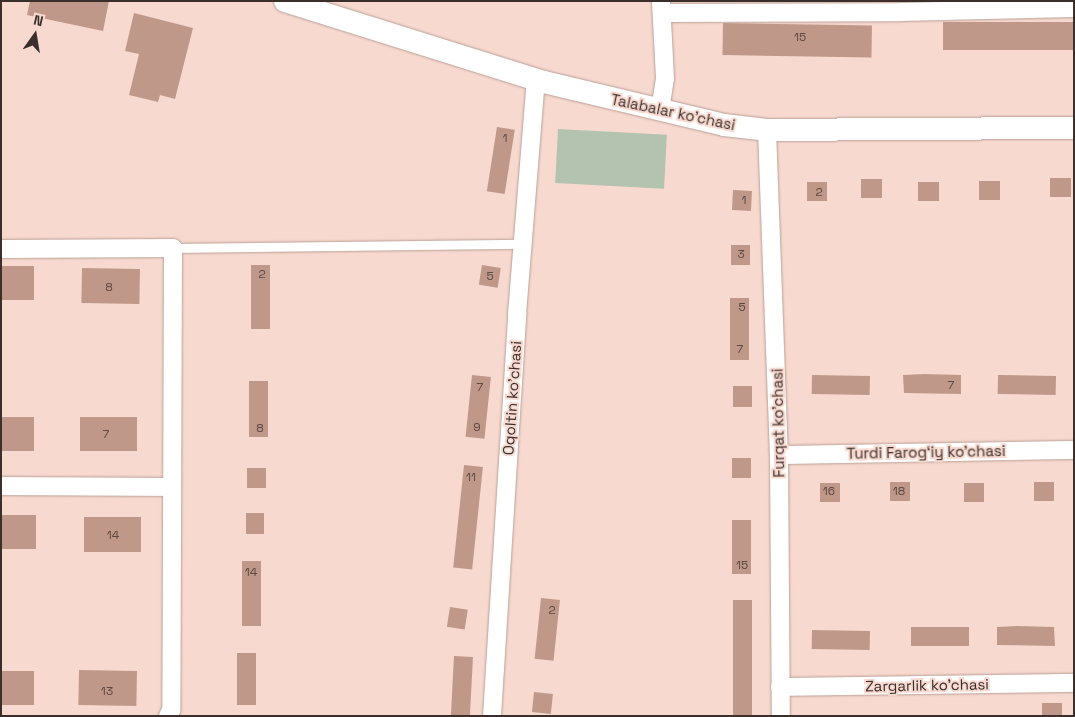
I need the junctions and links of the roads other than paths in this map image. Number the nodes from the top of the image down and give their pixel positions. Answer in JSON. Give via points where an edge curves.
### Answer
{"nodes":[{"id":1,"x":285,"y":1,"type":"edge"},
{"id":2,"x":661,"y":7,"type":"edge"},
{"id":3,"x":900,"y":7,"type":"edge"},
{"id":4,"x":1074,"y":8,"type":"edge"},
{"id":5,"x":536,"y":80,"type":"junction"},
{"id":6,"x":660,"y":110,"type":"junction"},
{"id":7,"x":1074,"y":128,"type":"edge"},
{"id":8,"x":767,"y":130,"type":"junction"},
{"id":9,"x":522,"y":244,"type":"junction"},
{"id":10,"x":173,"y":248,"type":"junction"},
{"id":11,"x":1,"y":249,"type":"edge"},
{"id":12,"x":1074,"y":450,"type":"edge"},
{"id":13,"x":779,"y":455,"type":"junction"},
{"id":14,"x":1,"y":486,"type":"edge"},
{"id":15,"x":172,"y":487,"type":"junction"},
{"id":16,"x":1074,"y":683,"type":"edge"},
{"id":17,"x":780,"y":688,"type":"junction"},
{"id":18,"x":168,"y":716,"type":"edge"},
{"id":19,"x":492,"y":716,"type":"edge"},
{"id":20,"x":780,"y":716,"type":"edge"}],
"edges":[{"from":1,"to":5,"type":"street","name":"Talabalar ko'chasi"},
{"from":2,"to":3,"type":"street"},
{"from":2,"to":6,"type":"street","via":[[665,78]]},
{"from":3,"to":4,"type":"street"},
{"from":5,"to":6,"type":"street","name":"Talabalar ko'chasi"},
{"from":5,"to":9,"type":"street","name":"Oqoltin ko'chasi"},
{"from":6,"to":8,"type":"street","name":"Talabalar ko'chasi","via":[[724,126]]},
{"from":7,"to":8,"type":"street","name":"Talabalar ko'chasi"},
{"from":8,"to":13,"type":"street","name":"Furqat ko'chasi"},
{"from":9,"to":10,"type":"lane"},
{"from":9,"to":19,"type":"street","name":"Oqoltin ko'chasi"},
{"from":10,"to":11,"type":"street"},
{"from":10,"to":15,"type":"street"},
{"from":12,"to":13,"type":"street","name":"Turdi Farog‘iy ko'chasi"},
{"from":13,"to":17,"type":"street","name":"Furqat ko'chasi"},
{"from":14,"to":15,"type":"street"},
{"from":15,"to":18,"type":"street","via":[[171,710]]},
{"from":16,"to":17,"type":"street","name":"Zargarlik ko'chasi"},
{"from":17,"to":20,"type":"street","name":"Furqat ko'chasi"}]}
